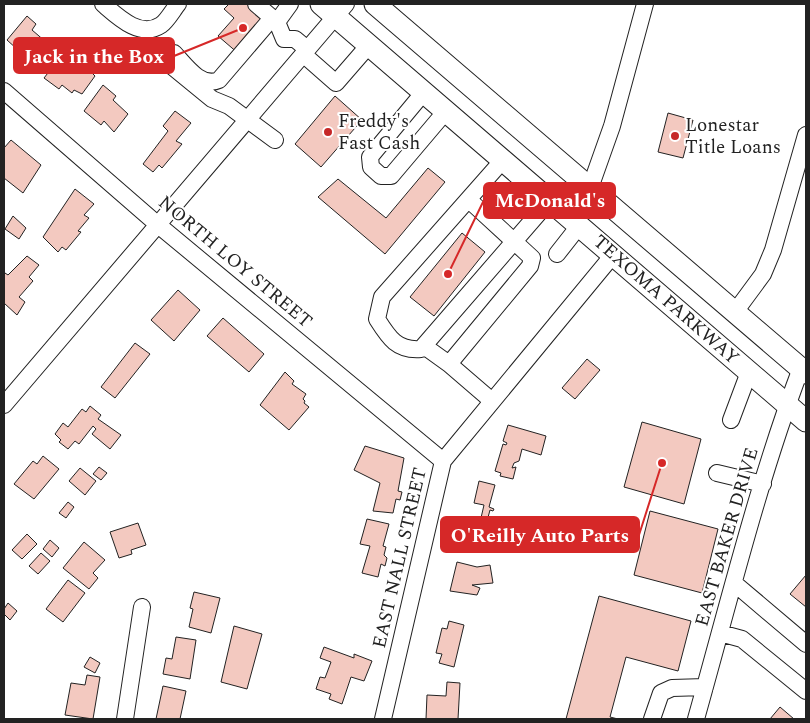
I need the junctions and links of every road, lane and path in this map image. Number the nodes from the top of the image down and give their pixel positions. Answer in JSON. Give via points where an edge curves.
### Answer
{"nodes":[{"id":1,"x":103,"y":4,"type":"edge"},
{"id":2,"x":178,"y":4,"type":"edge"},
{"id":3,"x":256,"y":4,"type":"edge"},
{"id":4,"x":290,"y":4,"type":"edge"},
{"id":5,"x":375,"y":4,"type":"edge"},
{"id":6,"x":645,"y":4,"type":"edge"},
{"id":7,"x":334,"y":8,"type":"edge"},
{"id":8,"x":275,"y":20,"type":"junction"},
{"id":9,"x":369,"y":45,"type":"junction"},
{"id":10,"x":305,"y":51,"type":"junction"},
{"id":11,"x":4,"y":91,"type":"edge"},
{"id":12,"x":424,"y":92,"type":"junction"},
{"id":13,"x":446,"y":111,"type":"junction"},
{"id":14,"x":248,"y":118,"type":"junction"},
{"id":15,"x":806,"y":135,"type":"edge"},
{"id":16,"x":275,"y":140,"type":"dead end"},
{"id":17,"x":503,"y":160,"type":"junction"},
{"id":18,"x":590,"y":188,"type":"junction"},
{"id":19,"x":469,"y":200,"type":"junction"},
{"id":20,"x":550,"y":200,"type":"junction"},
{"id":21,"x":157,"y":224,"type":"junction"},
{"id":22,"x":579,"y":226,"type":"junction"},
{"id":23,"x":514,"y":240,"type":"junction"},
{"id":24,"x":557,"y":254,"type":"dead end"},
{"id":25,"x":613,"y":255,"type":"junction"},
{"id":26,"x":736,"y":312,"type":"junction"},
{"id":27,"x":424,"y":346,"type":"junction"},
{"id":28,"x":449,"y":364,"type":"junction"},
{"id":29,"x":804,"y":370,"type":"edge"},
{"id":30,"x":749,"y":372,"type":"junction"},
{"id":31,"x":492,"y":402,"type":"junction"},
{"id":32,"x":4,"y":404,"type":"edge"},
{"id":33,"x":787,"y":404,"type":"junction"},
{"id":34,"x":731,"y":420,"type":"dead end"},
{"id":35,"x":806,"y":421,"type":"edge"},
{"id":36,"x":443,"y":461,"type":"junction"},
{"id":37,"x":718,"y":473,"type":"dead end"},
{"id":38,"x":763,"y":484,"type":"junction"},
{"id":39,"x":734,"y":583,"type":"junction"},
{"id":40,"x":142,"y":607,"type":"dead end"},
{"id":41,"x":720,"y":633,"type":"junction"},
{"id":42,"x":806,"y":644,"type":"edge"},
{"id":43,"x":705,"y":687,"type":"junction"},
{"id":44,"x":806,"y":691,"type":"edge"},
{"id":45,"x":125,"y":719,"type":"edge"},
{"id":46,"x":383,"y":719,"type":"edge"},
{"id":47,"x":652,"y":719,"type":"edge"},
{"id":48,"x":696,"y":719,"type":"edge"}],
"edges":[{"from":1,"to":2,"type":"street","via":[[124,22],[148,30],[161,25]]},
{"from":3,"to":8,"type":"street"},
{"from":4,"to":8,"type":"street"},
{"from":5,"to":18,"type":"main road","name":"TEXOMA PARKWAY"},
{"from":6,"to":18,"type":"street","via":[[612,126]]},
{"from":7,"to":9,"type":"main road","name":"TEXOMA PARKWAY"},
{"from":7,"to":10,"type":"street"},
{"from":8,"to":10,"type":"street","via":[[284,39],[295,40]]},
{"from":8,"to":14,"type":"street","via":[[219,80],[212,83],[194,74],[174,53],[168,62],[212,99]]},
{"from":9,"to":10,"type":"street","via":[[336,83]]},
{"from":9,"to":12,"type":"main road","name":"TEXOMA PARKWAY"},
{"from":10,"to":14,"type":"street"},
{"from":11,"to":21,"type":"street","name":"NORTH LOY STREET"},
{"from":12,"to":13,"type":"main road","name":"TEXOMA PARKWAY"},
{"from":12,"to":13,"type":"street","via":[[370,157],[371,167],[381,176],[391,176]]},
{"from":13,"to":17,"type":"main road","name":"TEXOMA PARKWAY"},
{"from":14,"to":16,"type":"street"},
{"from":14,"to":21,"type":"street"},
{"from":15,"to":26,"type":"street","via":[[774,250],[763,274]]},
{"from":17,"to":19,"type":"street"},
{"from":17,"to":20,"type":"main road","name":"TEXOMA PARKWAY"},
{"from":18,"to":26,"type":"main road","name":"TEXOMA PARKWAY"},
{"from":19,"to":23,"type":"street"},
{"from":19,"to":27,"type":"street","via":[[382,297],[377,319],[388,337],[407,350]]},
{"from":20,"to":22,"type":"main road","name":"TEXOMA PARKWAY"},
{"from":20,"to":23,"type":"street"},
{"from":21,"to":32,"type":"street"},
{"from":21,"to":36,"type":"street","name":"NORTH LOY STREET"},
{"from":22,"to":24,"type":"street"},
{"from":22,"to":25,"type":"main road","name":"TEXOMA PARKWAY"},
{"from":23,"to":27,"type":"street"},
{"from":23,"to":28,"type":"street","via":[[532,258],[530,266]]},
{"from":25,"to":30,"type":"main road","name":"TEXOMA PARKWAY"},
{"from":25,"to":31,"type":"street","name":"EAST NALL STREET"},
{"from":26,"to":29,"type":"main road","name":"TEXOMA PARKWAY"},
{"from":27,"to":28,"type":"street"},
{"from":28,"to":31,"type":"street"},
{"from":29,"to":33,"type":"street","name":"EAST BAKER DRIVE"},
{"from":30,"to":33,"type":"main road","name":"TEXOMA PARKWAY"},
{"from":30,"to":34,"type":"street"},
{"from":31,"to":36,"type":"street","name":"EAST NALL STREET"},
{"from":33,"to":35,"type":"main road","name":"TEXOMA PARKWAY"},
{"from":33,"to":38,"type":"street","name":"EAST BAKER DRIVE"},
{"from":36,"to":46,"type":"street","name":"EAST NALL STREET"},
{"from":37,"to":38,"type":"street"},
{"from":38,"to":39,"type":"street","name":"EAST BAKER DRIVE"},
{"from":39,"to":41,"type":"street","name":"EAST BAKER DRIVE"},
{"from":39,"to":42,"type":"street"},
{"from":40,"to":45,"type":"street"},
{"from":41,"to":43,"type":"street","name":"EAST BAKER DRIVE"},
{"from":41,"to":44,"type":"street","via":[[742,639]]},
{"from":43,"to":47,"type":"street","via":[[672,688],[661,693]]},
{"from":43,"to":48,"type":"street","name":"EAST BAKER DRIVE"}]}
